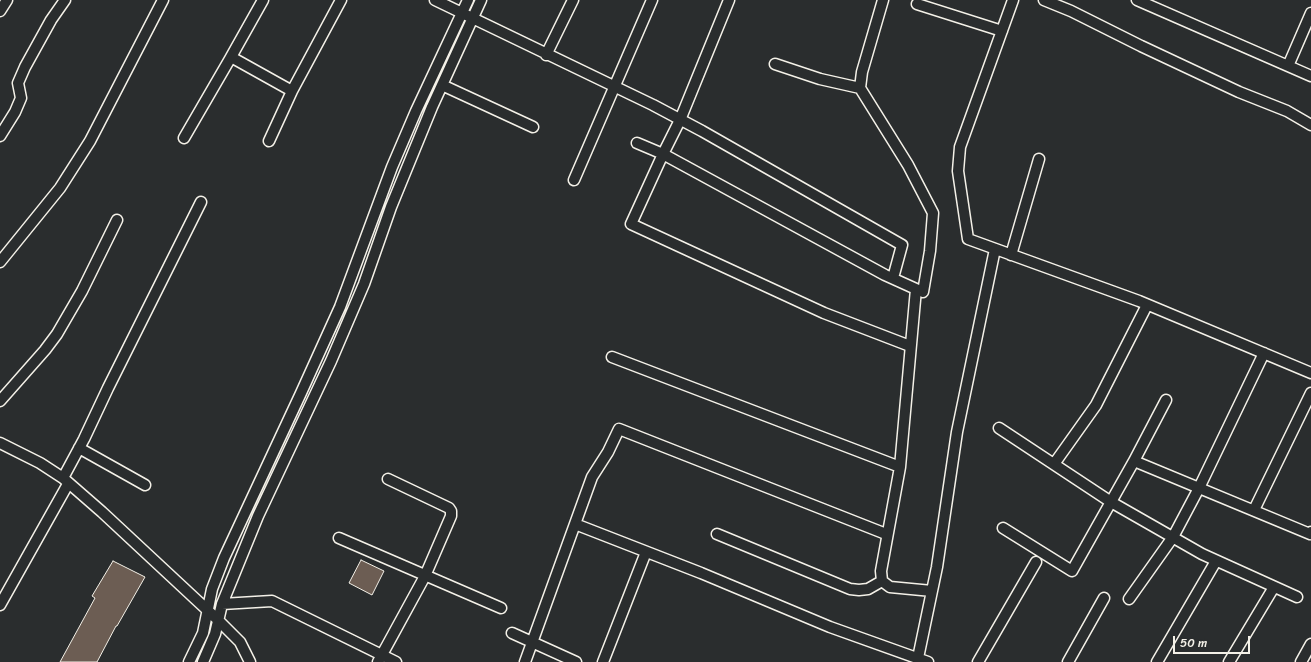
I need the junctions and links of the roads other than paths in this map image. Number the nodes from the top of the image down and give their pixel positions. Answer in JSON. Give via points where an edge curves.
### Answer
{"nodes":[{"id":1,"x":7,"y":0,"type":"edge"},
{"id":2,"x":65,"y":0,"type":"edge"},
{"id":3,"x":163,"y":0,"type":"edge"},
{"id":4,"x":263,"y":0,"type":"edge"},
{"id":5,"x":341,"y":0,"type":"edge"},
{"id":6,"x":435,"y":0,"type":"edge"},
{"id":7,"x":468,"y":0,"type":"edge"},
{"id":8,"x":481,"y":0,"type":"edge"},
{"id":9,"x":573,"y":0,"type":"edge"},
{"id":10,"x":652,"y":0,"type":"edge"},
{"id":11,"x":729,"y":0,"type":"edge"},
{"id":12,"x":883,"y":0,"type":"edge"},
{"id":13,"x":1013,"y":0,"type":"edge"},
{"id":14,"x":1044,"y":0,"type":"edge"},
{"id":15,"x":1137,"y":0,"type":"edge"},
{"id":16,"x":917,"y":4,"type":"dead end"},
{"id":17,"x":0,"y":11,"type":"edge"},
{"id":18,"x":461,"y":14,"type":"junction"},
{"id":19,"x":1311,"y":14,"type":"edge"},
{"id":20,"x":473,"y":19,"type":"junction"},
{"id":21,"x":1002,"y":31,"type":"junction"},
{"id":22,"x":546,"y":55,"type":"junction"},
{"id":23,"x":231,"y":57,"type":"junction"},
{"id":24,"x":774,"y":64,"type":"dead end"},
{"id":25,"x":1288,"y":66,"type":"junction"},
{"id":26,"x":1311,"y":76,"type":"edge"},
{"id":27,"x":442,"y":85,"type":"junction"},
{"id":28,"x":615,"y":86,"type":"junction"},
{"id":29,"x":860,"y":88,"type":"junction"},
{"id":30,"x":292,"y":91,"type":"junction"},
{"id":31,"x":680,"y":120,"type":"junction"},
{"id":32,"x":1311,"y":125,"type":"edge"},
{"id":33,"x":533,"y":127,"type":"dead end"},
{"id":34,"x":0,"y":136,"type":"edge"},
{"id":35,"x":184,"y":138,"type":"dead end"},
{"id":36,"x":269,"y":141,"type":"dead end"},
{"id":37,"x":637,"y":143,"type":"dead end"},
{"id":38,"x":662,"y":154,"type":"junction"},
{"id":39,"x":1039,"y":159,"type":"dead end"},
{"id":40,"x":574,"y":180,"type":"dead end"},
{"id":41,"x":201,"y":202,"type":"dead end"},
{"id":42,"x":116,"y":220,"type":"dead end"},
{"id":43,"x":995,"y":249,"type":"junction"},
{"id":44,"x":1011,"y":255,"type":"junction"},
{"id":45,"x":0,"y":262,"type":"edge"},
{"id":46,"x":893,"y":278,"type":"junction"},
{"id":47,"x":916,"y":289,"type":"junction"},
{"id":48,"x":1147,"y":305,"type":"junction"},
{"id":49,"x":326,"y":339,"type":"junction"},
{"id":50,"x":338,"y":344,"type":"junction"},
{"id":51,"x":910,"y":346,"type":"junction"},
{"id":52,"x":1264,"y":353,"type":"junction"},
{"id":53,"x":612,"y":357,"type":"dead end"},
{"id":54,"x":1311,"y":373,"type":"edge"},
{"id":55,"x":1311,"y":393,"type":"edge"},
{"id":56,"x":1166,"y":400,"type":"dead end"},
{"id":57,"x":0,"y":401,"type":"edge"},
{"id":58,"x":999,"y":428,"type":"dead end"},
{"id":59,"x":0,"y":443,"type":"edge"},
{"id":60,"x":79,"y":448,"type":"junction"},
{"id":61,"x":1134,"y":461,"type":"junction"},
{"id":62,"x":1054,"y":464,"type":"junction"},
{"id":63,"x":900,"y":467,"type":"junction"},
{"id":64,"x":388,"y":479,"type":"dead end"},
{"id":65,"x":65,"y":481,"type":"junction"},
{"id":66,"x":145,"y":485,"type":"dead end"},
{"id":67,"x":1199,"y":488,"type":"junction"},
{"id":68,"x":1111,"y":502,"type":"junction"},
{"id":69,"x":1254,"y":510,"type":"junction"},
{"id":70,"x":575,"y":524,"type":"junction"},
{"id":71,"x":1003,"y":528,"type":"dead end"},
{"id":72,"x":1311,"y":532,"type":"edge"},
{"id":73,"x":717,"y":534,"type":"dead end"},
{"id":74,"x":886,"y":534,"type":"junction"},
{"id":75,"x":1173,"y":537,"type":"junction"},
{"id":76,"x":339,"y":538,"type":"dead end"},
{"id":77,"x":646,"y":552,"type":"junction"},
{"id":78,"x":1216,"y":560,"type":"junction"},
{"id":79,"x":1036,"y":562,"type":"dead end"},
{"id":80,"x":425,"y":576,"type":"junction"},
{"id":81,"x":882,"y":582,"type":"junction"},
{"id":82,"x":1274,"y":587,"type":"junction"},
{"id":83,"x":932,"y":591,"type":"junction"},
{"id":84,"x":1297,"y":597,"type":"dead end"},
{"id":85,"x":1104,"y":598,"type":"dead end"},
{"id":86,"x":1130,"y":599,"type":"dead end"},
{"id":87,"x":1,"y":600,"type":"edge"},
{"id":88,"x":222,"y":604,"type":"junction"},
{"id":89,"x":501,"y":608,"type":"dead end"},
{"id":90,"x":208,"y":611,"type":"junction"},
{"id":91,"x":218,"y":620,"type":"junction"},
{"id":92,"x":512,"y":633,"type":"dead end"},
{"id":93,"x":533,"y":643,"type":"junction"},
{"id":94,"x":1311,"y":644,"type":"edge"},
{"id":95,"x":918,"y":658,"type":"junction"},
{"id":96,"x":380,"y":659,"type":"edge"},
{"id":97,"x":189,"y":662,"type":"edge"},
{"id":98,"x":203,"y":662,"type":"edge"},
{"id":99,"x":250,"y":662,"type":"edge"},
{"id":100,"x":396,"y":662,"type":"edge"},
{"id":101,"x":525,"y":662,"type":"edge"},
{"id":102,"x":576,"y":662,"type":"edge"},
{"id":103,"x":603,"y":662,"type":"edge"},
{"id":104,"x":928,"y":662,"type":"edge"},
{"id":105,"x":978,"y":662,"type":"edge"},
{"id":106,"x":1068,"y":662,"type":"edge"},
{"id":107,"x":1157,"y":662,"type":"edge"},
{"id":108,"x":1229,"y":662,"type":"edge"},
{"id":109,"x":1301,"y":662,"type":"edge"}],
"edges":[{"from":1,"to":17,"type":"street"},
{"from":2,"to":34,"type":"street","via":[[25,67],[18,83],[21,98]]},
{"from":3,"to":45,"type":"street","via":[[90,141],[60,188]]},
{"from":4,"to":23,"type":"street"},
{"from":5,"to":30,"type":"street"},
{"from":6,"to":18,"type":"street"},
{"from":7,"to":18,"type":"street"},
{"from":8,"to":20,"type":"street"},
{"from":9,"to":22,"type":"street"},
{"from":10,"to":28,"type":"street"},
{"from":11,"to":31,"type":"street"},
{"from":12,"to":29,"type":"street","via":[[862,72]]},
{"from":13,"to":21,"type":"street"},
{"from":14,"to":32,"type":"street","via":[[1239,92],[1287,111]]},
{"from":15,"to":25,"type":"street"},
{"from":16,"to":21,"type":"street"},
{"from":18,"to":20,"type":"street"},
{"from":18,"to":49,"type":"street","via":[[392,167]]},
{"from":19,"to":25,"type":"street"},
{"from":20,"to":22,"type":"street"},
{"from":20,"to":27,"type":"street"},
{"from":21,"to":43,"type":"street","via":[[960,147],[958,171],[968,239]]},
{"from":22,"to":28,"type":"street"},
{"from":23,"to":30,"type":"street"},
{"from":23,"to":35,"type":"street"},
{"from":24,"to":29,"type":"street","via":[[820,79]]},
{"from":25,"to":26,"type":"street"},
{"from":27,"to":33,"type":"street"},
{"from":27,"to":50,"type":"street"},
{"from":28,"to":31,"type":"street"},
{"from":28,"to":40,"type":"street"},
{"from":29,"to":47,"type":"street","via":[[908,165],[933,214],[930,251],[922,292]]},
{"from":30,"to":36,"type":"street"},
{"from":31,"to":38,"type":"street"},
{"from":31,"to":46,"type":"street","via":[[902,245]]},
{"from":37,"to":38,"type":"street"},
{"from":38,"to":46,"type":"street"},
{"from":38,"to":51,"type":"street","via":[[631,224],[824,313]]},
{"from":39,"to":44,"type":"street"},
{"from":41,"to":60,"type":"street"},
{"from":42,"to":57,"type":"street","via":[[82,291],[57,334]]},
{"from":43,"to":44,"type":"street"},
{"from":43,"to":83,"type":"street","via":[[957,432]]},
{"from":44,"to":48,"type":"street"},
{"from":46,"to":47,"type":"street"},
{"from":47,"to":51,"type":"street"},
{"from":48,"to":52,"type":"street"},
{"from":48,"to":62,"type":"street","via":[[1096,405]]},
{"from":49,"to":50,"type":"street"},
{"from":49,"to":90,"type":"street","via":[[224,558],[212,589]]},
{"from":50,"to":88,"type":"street","via":[[258,516]]},
{"from":51,"to":63,"type":"street"},
{"from":52,"to":54,"type":"street"},
{"from":52,"to":67,"type":"street"},
{"from":53,"to":63,"type":"street"},
{"from":55,"to":69,"type":"street"},
{"from":56,"to":61,"type":"street"},
{"from":58,"to":62,"type":"street"},
{"from":59,"to":65,"type":"street","via":[[40,463]]},
{"from":60,"to":65,"type":"street"},
{"from":60,"to":66,"type":"street"},
{"from":61,"to":67,"type":"street"},
{"from":61,"to":68,"type":"street"},
{"from":62,"to":68,"type":"street"},
{"from":63,"to":74,"type":"street"},
{"from":64,"to":80,"type":"street","via":[[451,511]]},
{"from":65,"to":87,"type":"street"},
{"from":65,"to":90,"type":"street"},
{"from":67,"to":69,"type":"street"},
{"from":67,"to":75,"type":"street"},
{"from":68,"to":71,"type":"street","via":[[1072,571]]},
{"from":68,"to":75,"type":"street"},
{"from":69,"to":72,"type":"street","via":[[1310,534]]},
{"from":70,"to":74,"type":"street","via":[[592,477],[619,429]]},
{"from":70,"to":77,"type":"street"},
{"from":70,"to":93,"type":"street"},
{"from":73,"to":81,"type":"street","via":[[850,589],[868,589]]},
{"from":74,"to":81,"type":"street"},
{"from":75,"to":78,"type":"street"},
{"from":75,"to":86,"type":"street"},
{"from":76,"to":80,"type":"street"},
{"from":77,"to":95,"type":"street","via":[[830,626]]},
{"from":77,"to":103,"type":"street"},
{"from":78,"to":82,"type":"street"},
{"from":78,"to":107,"type":"street"},
{"from":79,"to":105,"type":"street"},
{"from":80,"to":89,"type":"street"},
{"from":80,"to":96,"type":"street"},
{"from":81,"to":83,"type":"street","via":[[890,587]]},
{"from":82,"to":84,"type":"street"},
{"from":82,"to":108,"type":"street"},
{"from":83,"to":95,"type":"street"},
{"from":85,"to":106,"type":"street"},
{"from":88,"to":91,"type":"street"},
{"from":88,"to":96,"type":"street","via":[[272,601]]},
{"from":90,"to":91,"type":"street"},
{"from":90,"to":97,"type":"street","via":[[203,633]]},
{"from":91,"to":98,"type":"street"},
{"from":91,"to":99,"type":"street","via":[[240,642]]},
{"from":92,"to":93,"type":"street"},
{"from":93,"to":101,"type":"street"},
{"from":93,"to":102,"type":"street"},
{"from":94,"to":109,"type":"street"},
{"from":95,"to":104,"type":"street"},
{"from":96,"to":100,"type":"street"}]}
